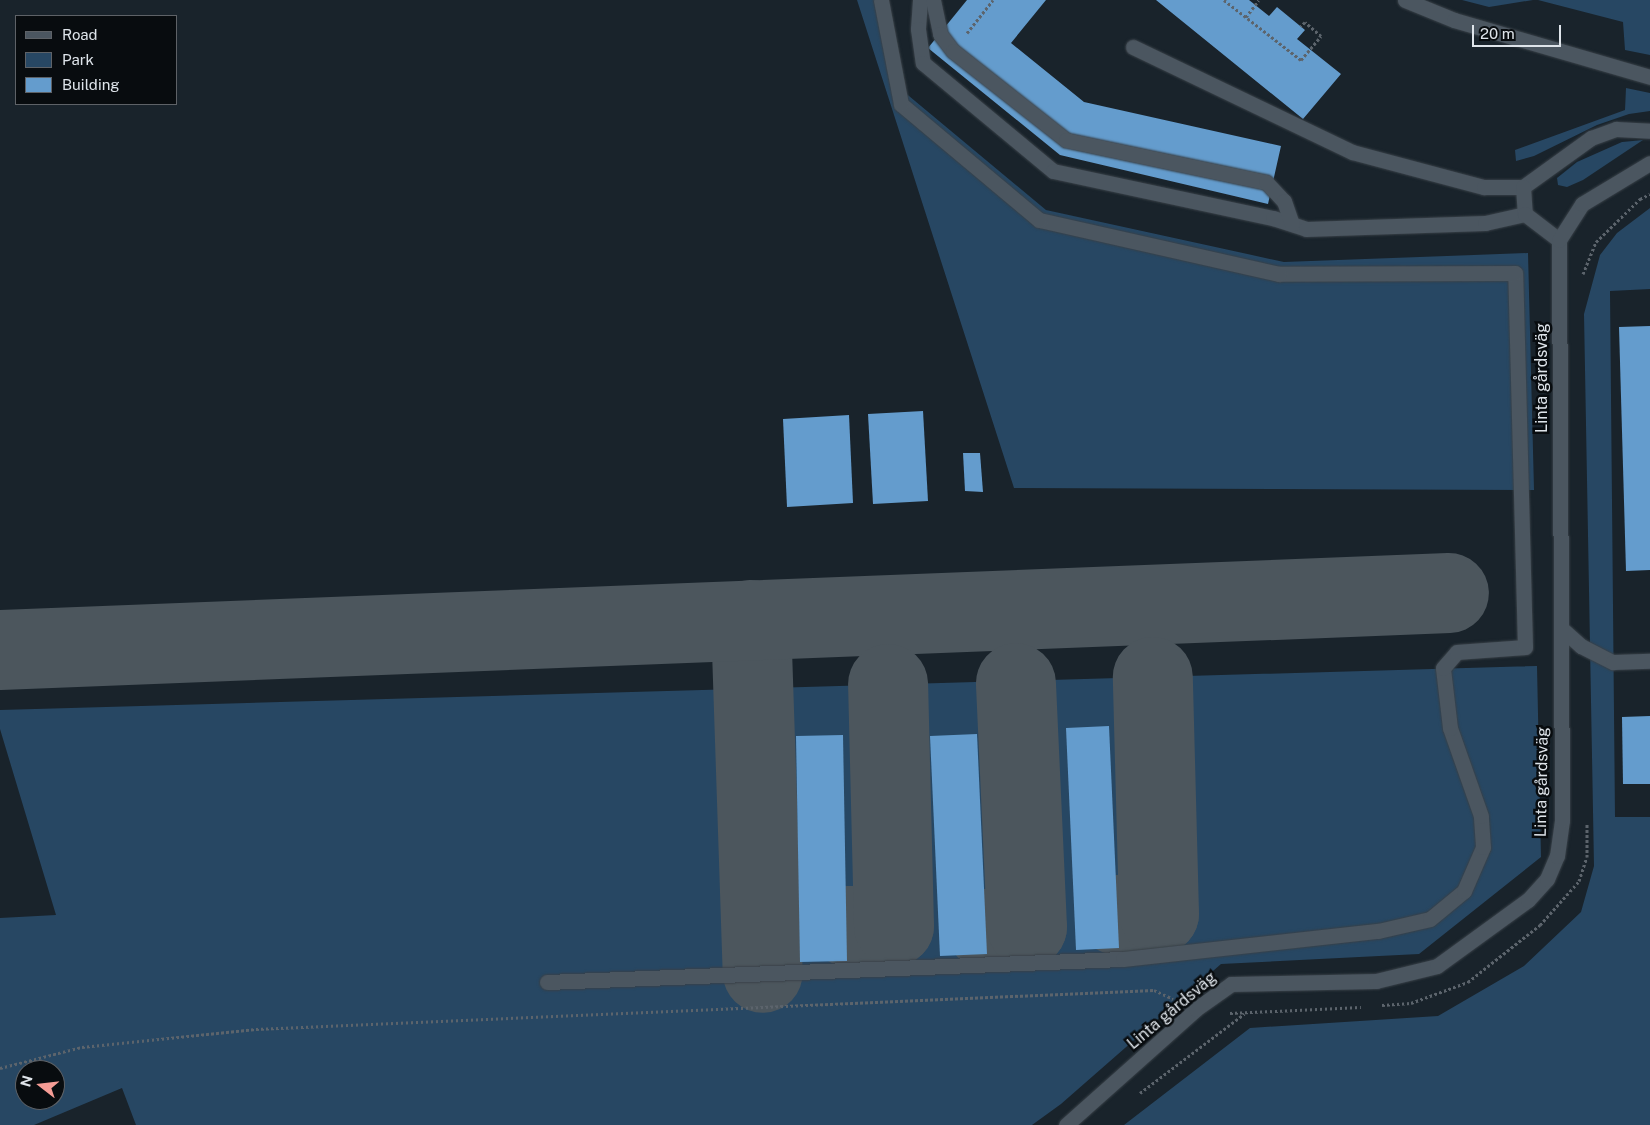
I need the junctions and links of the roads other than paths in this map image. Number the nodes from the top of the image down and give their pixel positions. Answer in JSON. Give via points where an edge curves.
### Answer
{"nodes":[{"id":1,"x":881,"y":0,"type":"edge"},
{"id":2,"x":920,"y":0,"type":"edge"},
{"id":3,"x":933,"y":0,"type":"edge"},
{"id":4,"x":1405,"y":0,"type":"edge"},
{"id":5,"x":1133,"y":48,"type":"dead end"},
{"id":6,"x":1650,"y":77,"type":"edge"},
{"id":7,"x":1650,"y":130,"type":"edge"},
{"id":8,"x":1650,"y":163,"type":"edge"},
{"id":9,"x":1523,"y":186,"type":"junction"},
{"id":10,"x":1525,"y":214,"type":"junction"},
{"id":11,"x":1292,"y":224,"type":"junction"},
{"id":12,"x":1559,"y":240,"type":"junction"},
{"id":13,"x":1561,"y":628,"type":"junction"},
{"id":14,"x":1650,"y":661,"type":"edge"},
{"id":15,"x":547,"y":982,"type":"dead end"},
{"id":16,"x":1066,"y":1125,"type":"edge"}],
"edges":[{"from":1,"to":15,"type":"street","via":[[902,104],[1039,220],[1280,274],[1515,273],[1525,647],[1457,652],[1443,668],[1450,728],[1481,816],[1483,848],[1464,891],[1430,919],[1378,931],[1123,959]]},
{"from":2,"to":11,"type":"street","via":[[918,29],[923,63],[1053,171]]},
{"from":3,"to":11,"type":"street","via":[[940,34],[953,51],[1066,140],[1266,182],[1284,201]]},
{"from":4,"to":6,"type":"street","via":[[1454,20]]},
{"from":5,"to":9,"type":"street","via":[[1352,152],[1484,187]]},
{"from":7,"to":9,"type":"street","via":[[1616,129],[1590,138]]},
{"from":8,"to":12,"type":"street","via":[[1582,204]]},
{"from":9,"to":10,"type":"street"},
{"from":10,"to":11,"type":"street","via":[[1485,223],[1306,229]]},
{"from":10,"to":12,"type":"street"},
{"from":12,"to":13,"type":"street","name":"Linta gårdsväg"},
{"from":13,"to":14,"type":"street","via":[[1581,646],[1613,662]]},
{"from":13,"to":16,"type":"street","name":"Linta gårdsväg","via":[[1562,820],[1558,856],[1547,879],[1528,900],[1437,966],[1376,980],[1231,984],[1196,1009]]}]}
